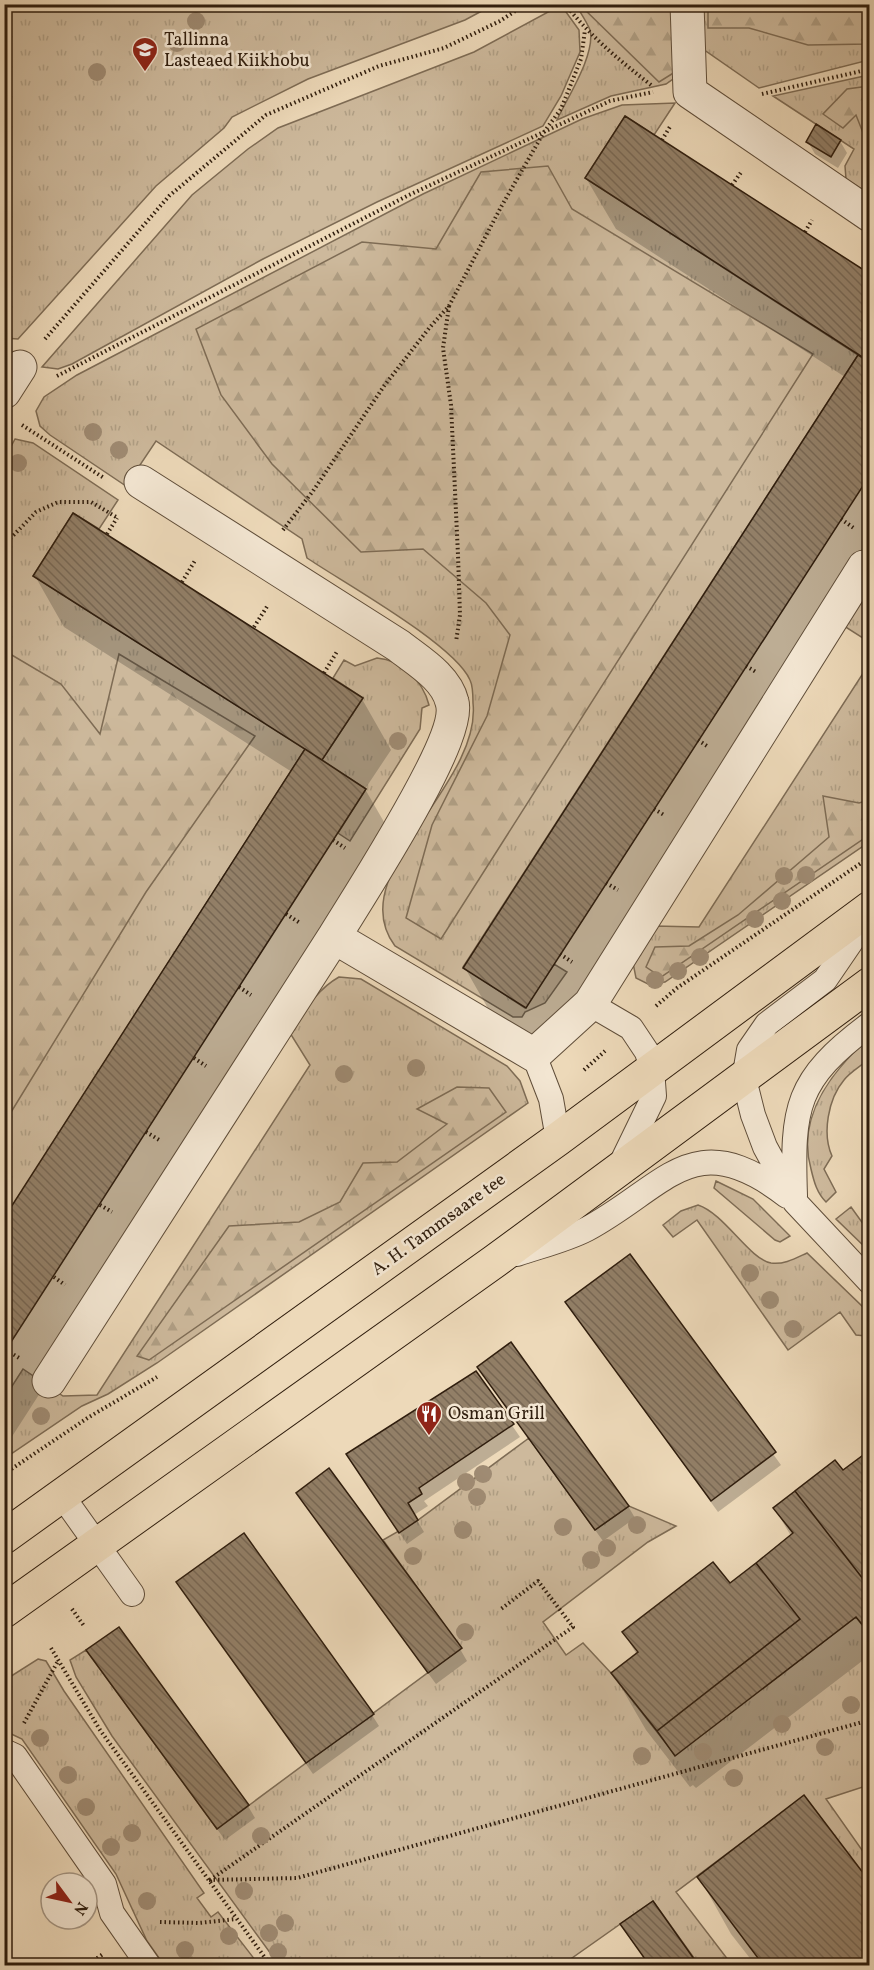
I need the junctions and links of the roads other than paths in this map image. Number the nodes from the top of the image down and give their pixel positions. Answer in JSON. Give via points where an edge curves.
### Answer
{"nodes":[{"id":1,"x":687,"y":4,"type":"edge"},
{"id":2,"x":870,"y":214,"type":"edge"},
{"id":3,"x":141,"y":482,"type":"road end"},
{"id":4,"x":868,"y":566,"type":"edge"},
{"id":5,"x":870,"y":908,"type":"edge"},
{"id":6,"x":870,"y":915,"type":"edge"},
{"id":7,"x":334,"y":937,"type":"junction"},
{"id":8,"x":870,"y":984,"type":"edge"},
{"id":9,"x":590,"y":1004,"type":"junction"},
{"id":10,"x":870,"y":1024,"type":"edge"},
{"id":11,"x":534,"y":1055,"type":"junction"},
{"id":12,"x":652,"y":1068,"type":"junction"},
{"id":13,"x":744,"y":1078,"type":"junction"},
{"id":14,"x":558,"y":1139,"type":"junction"},
{"id":15,"x":619,"y":1168,"type":"junction"},
{"id":16,"x":795,"y":1202,"type":"junction"},
{"id":17,"x":495,"y":1261,"type":"junction"},
{"id":18,"x":870,"y":1282,"type":"edge"},
{"id":19,"x":49,"y":1382,"type":"dead end"},
{"id":20,"x":63,"y":1497,"type":"junction"},
{"id":21,"x":4,"y":1537,"type":"edge"},
{"id":22,"x":96,"y":1545,"type":"junction"},
{"id":23,"x":132,"y":1594,"type":"dead end"},
{"id":24,"x":4,"y":1611,"type":"edge"},
{"id":25,"x":6,"y":1751,"type":"edge"},
{"id":26,"x":149,"y":1965,"type":"edge"}],
"edges":[{"from":1,"to":2,"type":"street","via":[[690,92]]},
{"from":3,"to":7,"type":"street","via":[[399,646],[433,673],[453,703],[449,731],[426,782]]},
{"from":4,"to":9,"type":"street"},
{"from":5,"to":12,"type":"main road","name":"A. H. Tammsaare tee"},
{"from":6,"to":13,"type":"lane","via":[[825,980],[767,1024],[749,1050]]},
{"from":7,"to":11,"type":"street"},
{"from":7,"to":19,"type":"street"},
{"from":8,"to":13,"type":"main road"},
{"from":9,"to":11,"type":"street"},
{"from":9,"to":12,"type":"lane","via":[[631,1028],[647,1052]]},
{"from":10,"to":16,"type":"lane","via":[[834,1052],[816,1072],[804,1094],[793,1135]]},
{"from":11,"to":14,"type":"lane","via":[[551,1099]]},
{"from":12,"to":14,"type":"main road","name":"A. H. Tammsaare tee"},
{"from":12,"to":15,"type":"lane","via":[[654,1096]]},
{"from":13,"to":15,"type":"main road"},
{"from":13,"to":16,"type":"lane","via":[[765,1147]]},
{"from":14,"to":20,"type":"main road","name":"A. H. Tammsaare tee"},
{"from":15,"to":17,"type":"main road"},
{"from":16,"to":17,"type":"lane","via":[[760,1175],[717,1162],[697,1164],[649,1186],[586,1230]]},
{"from":16,"to":18,"type":"lane"},
{"from":17,"to":22,"type":"main road"},
{"from":20,"to":21,"type":"main road","name":"A. H. Tammsaare tee"},
{"from":20,"to":22,"type":"lane"},
{"from":22,"to":23,"type":"lane"},
{"from":22,"to":24,"type":"main road"},
{"from":25,"to":26,"type":"lane","via":[[15,1756],[104,1884],[112,1913]]}]}
